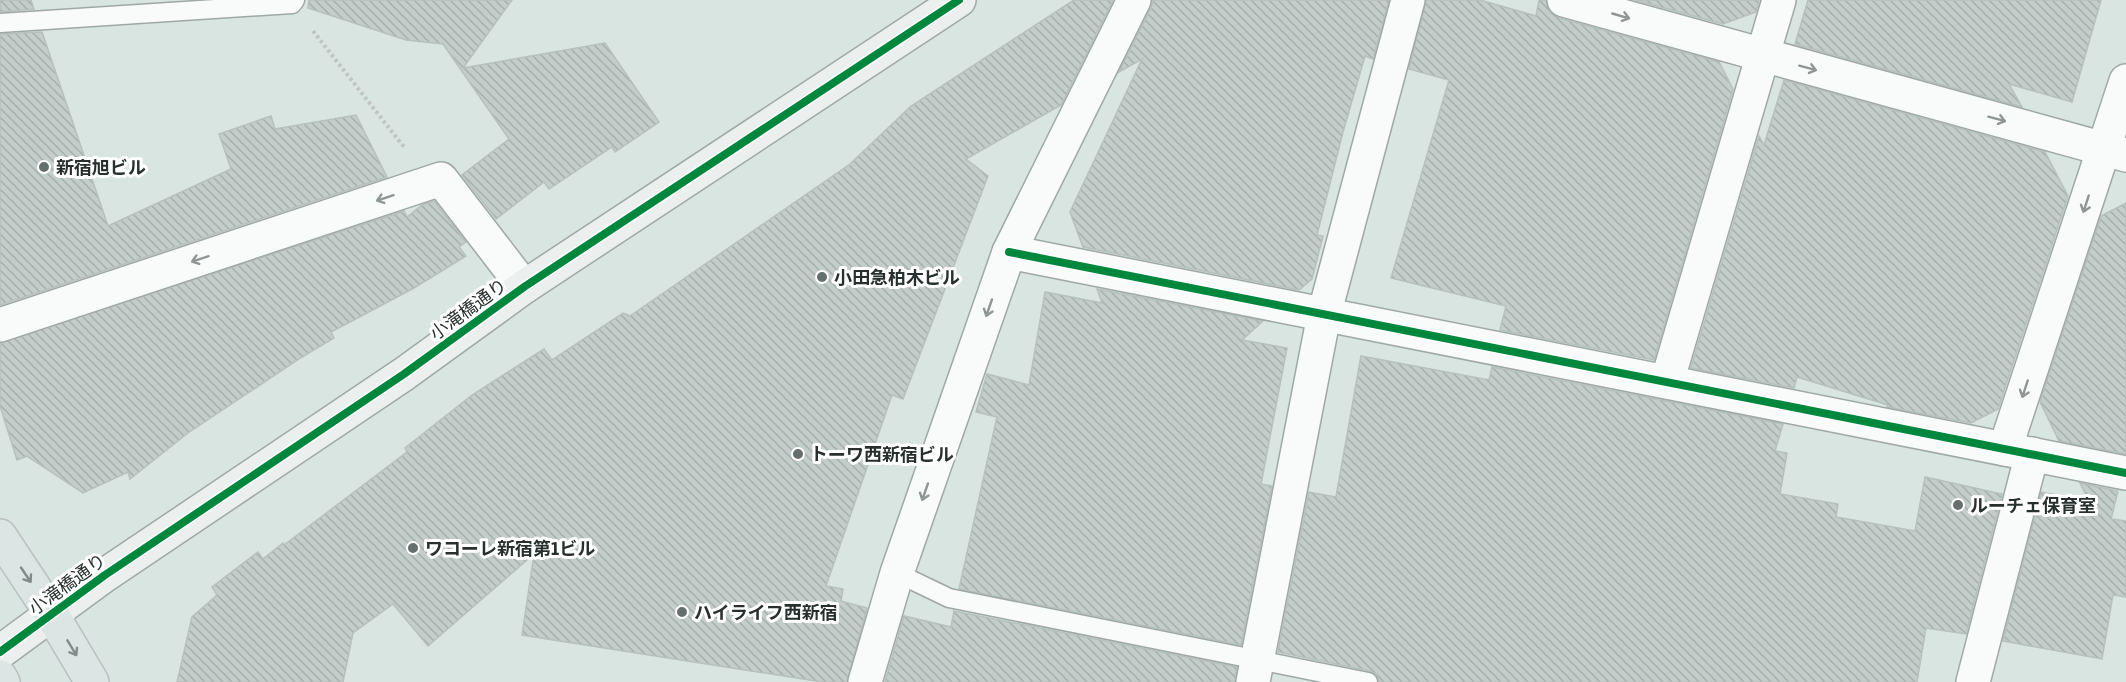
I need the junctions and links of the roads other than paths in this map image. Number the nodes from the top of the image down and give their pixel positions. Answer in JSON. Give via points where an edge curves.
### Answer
{"nodes":[{"id":1,"x":959,"y":0,"type":"edge"},
{"id":2,"x":1134,"y":0,"type":"edge"},
{"id":3,"x":1408,"y":0,"type":"edge"},
{"id":4,"x":1564,"y":0,"type":"edge"},
{"id":5,"x":1779,"y":0,"type":"edge"},
{"id":6,"x":293,"y":2,"type":"edge"},
{"id":7,"x":0,"y":23,"type":"edge"},
{"id":8,"x":1763,"y":55,"type":"junction"},
{"id":9,"x":2126,"y":81,"type":"edge"},
{"id":10,"x":2115,"y":152,"type":"edge"},
{"id":11,"x":1009,"y":252,"type":"junction"},
{"id":12,"x":524,"y":287,"type":"junction"},
{"id":13,"x":1324,"y":315,"type":"junction"},
{"id":14,"x":0,"y":326,"type":"edge"},
{"id":15,"x":1667,"y":382,"type":"junction"},
{"id":16,"x":2019,"y":452,"type":"junction"},
{"id":17,"x":2126,"y":473,"type":"edge"},
{"id":18,"x":0,"y":536,"type":"edge"},
{"id":19,"x":897,"y":573,"type":"junction"},
{"id":20,"x":51,"y":613,"type":"junction"},
{"id":21,"x":0,"y":652,"type":"edge"},
{"id":22,"x":1255,"y":671,"type":"edge"},
{"id":23,"x":0,"y":677,"type":"edge"},
{"id":24,"x":3,"y":682,"type":"edge"},
{"id":25,"x":92,"y":682,"type":"edge"},
{"id":26,"x":865,"y":682,"type":"edge"},
{"id":27,"x":1368,"y":682,"type":"edge"},
{"id":28,"x":1973,"y":682,"type":"edge"}],
"edges":[{"from":1,"to":12,"type":"street","name":"小滝橋通り"},
{"from":2,"to":11,"type":"street"},
{"from":3,"to":13,"type":"street"},
{"from":4,"to":8,"type":"street","one_way":true},
{"from":5,"to":8,"type":"street"},
{"from":6,"to":7,"type":"lane"},
{"from":8,"to":10,"type":"street","one_way":true},
{"from":8,"to":15,"type":"street"},
{"from":9,"to":10,"type":"street"},
{"from":10,"to":16,"type":"street","one_way":true},
{"from":11,"to":13,"type":"street"},
{"from":11,"to":19,"type":"street","one_way":true},
{"from":12,"to":14,"type":"street","one_way":true,"via":[[441,179]]},
{"from":12,"to":20,"type":"street","name":"小滝橋通り","via":[[404,374]]},
{"from":13,"to":15,"type":"street"},
{"from":13,"to":22,"type":"street"},
{"from":15,"to":16,"type":"street"},
{"from":16,"to":17,"type":"street"},
{"from":16,"to":28,"type":"street"},
{"from":18,"to":20,"type":"main road","one_way":true},
{"from":19,"to":22,"type":"lane","via":[[950,598]]},
{"from":19,"to":26,"type":"street"},
{"from":20,"to":21,"type":"street","name":"小滝橋通り"},
{"from":20,"to":25,"type":"main road","one_way":true},
{"from":22,"to":27,"type":"lane"},
{"from":23,"to":24,"type":"main road"}]}
